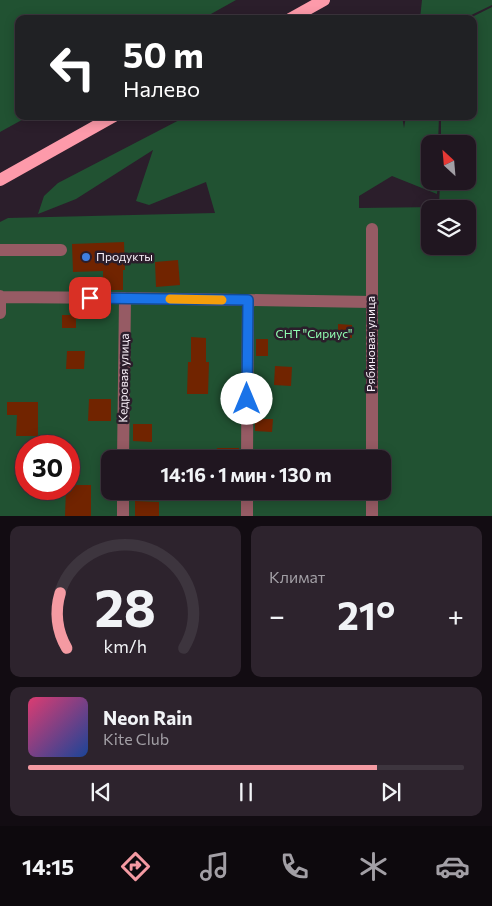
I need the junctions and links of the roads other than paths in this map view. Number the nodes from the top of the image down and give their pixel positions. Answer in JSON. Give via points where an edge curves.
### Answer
{"nodes":[{"id":1,"x":324,"y":0,"type":"edge"},
{"id":2,"x":297,"y":15,"type":"edge"},
{"id":3,"x":107,"y":120,"type":"edge"},
{"id":4,"x":0,"y":180,"type":"edge"},
{"id":5,"x":372,"y":229,"type":"dead end"},
{"id":6,"x":0,"y":250,"type":"edge"},
{"id":7,"x":61,"y":250,"type":"dead end"},
{"id":8,"x":0,"y":297,"type":"edge"},
{"id":9,"x":125,"y":298,"type":"junction"},
{"id":10,"x":248,"y":300,"type":"junction"},
{"id":11,"x":371,"y":302,"type":"junction"},
{"id":12,"x":0,"y":313,"type":"edge"},
{"id":13,"x":123,"y":450,"type":"edge"},
{"id":14,"x":247,"y":450,"type":"edge"},
{"id":15,"x":372,"y":450,"type":"edge"},
{"id":16,"x":123,"y":500,"type":"edge"},
{"id":17,"x":247,"y":500,"type":"edge"},
{"id":18,"x":372,"y":500,"type":"edge"},
{"id":19,"x":123,"y":516,"type":"edge"},
{"id":20,"x":247,"y":516,"type":"edge"},
{"id":21,"x":372,"y":516,"type":"edge"}],
"edges":[{"from":1,"to":2,"type":"main road"},
{"from":3,"to":4,"type":"main road"},
{"from":5,"to":11,"type":"street","name":"Рябиновая улица"},
{"from":6,"to":7,"type":"street"},
{"from":8,"to":9,"type":"street"},
{"from":8,"to":12,"type":"street"},
{"from":9,"to":10,"type":"street"},
{"from":9,"to":13,"type":"street","name":"Кедровая улица"},
{"from":10,"to":11,"type":"street"},
{"from":10,"to":14,"type":"street"},
{"from":11,"to":15,"type":"street","name":"Рябиновая улица"},
{"from":16,"to":19,"type":"street"},
{"from":17,"to":20,"type":"street"},
{"from":18,"to":21,"type":"street"}]}
